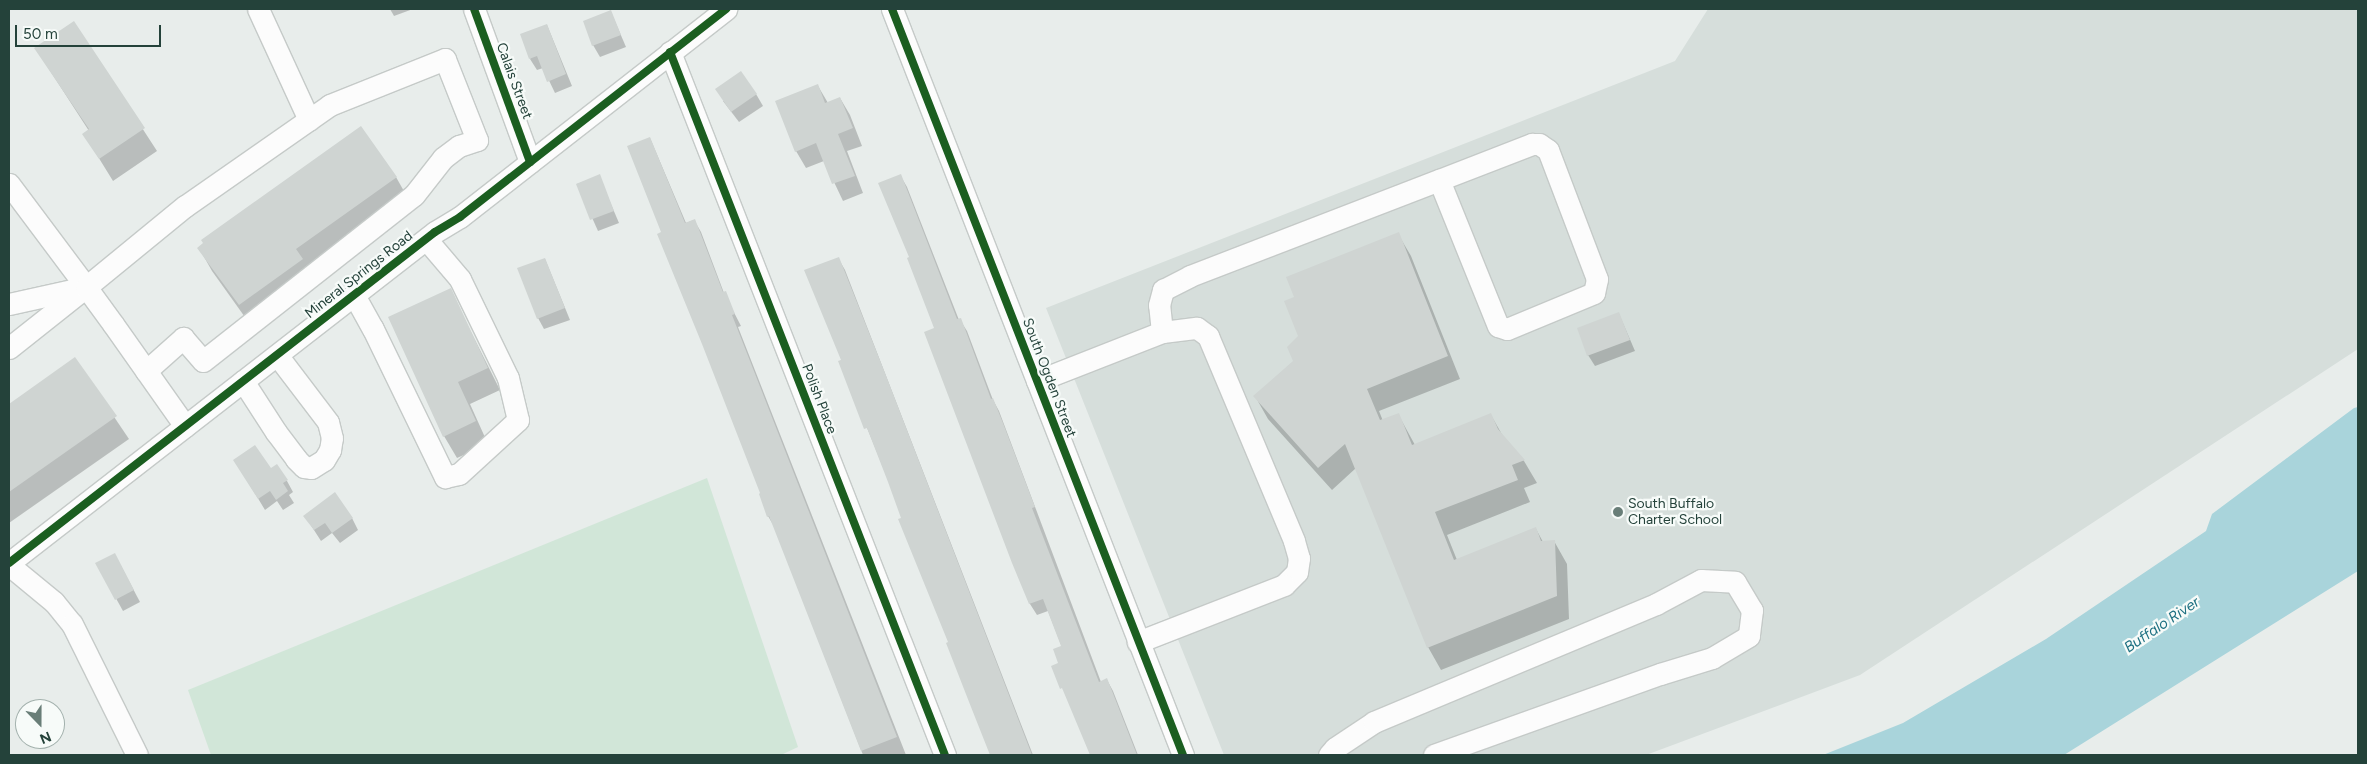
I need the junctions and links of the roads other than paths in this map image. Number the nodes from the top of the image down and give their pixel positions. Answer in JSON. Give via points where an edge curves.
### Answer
{"nodes":[{"id":1,"x":258,"y":9,"type":"edge"},
{"id":2,"x":474,"y":9,"type":"edge"},
{"id":3,"x":726,"y":9,"type":"edge"},
{"id":4,"x":892,"y":9,"type":"edge"},
{"id":5,"x":670,"y":52,"type":"junction"},
{"id":6,"x":309,"y":120,"type":"junction"},
{"id":7,"x":530,"y":162,"type":"junction"},
{"id":8,"x":1439,"y":180,"type":"junction"},
{"id":9,"x":9,"y":184,"type":"edge"},
{"id":10,"x":426,"y":238,"type":"junction"},
{"id":11,"x":86,"y":287,"type":"junction"},
{"id":12,"x":354,"y":295,"type":"junction"},
{"id":13,"x":9,"y":304,"type":"edge"},
{"id":14,"x":1162,"y":332,"type":"junction"},
{"id":15,"x":9,"y":348,"type":"edge"},
{"id":16,"x":277,"y":355,"type":"junction"},
{"id":17,"x":146,"y":371,"type":"junction"},
{"id":18,"x":243,"y":380,"type":"junction"},
{"id":19,"x":1037,"y":381,"type":"junction"},
{"id":20,"x":185,"y":426,"type":"junction"},
{"id":21,"x":9,"y":564,"type":"edge"},
{"id":22,"x":1138,"y":642,"type":"junction"},
{"id":23,"x":137,"y":755,"type":"edge"},
{"id":24,"x":945,"y":755,"type":"edge"},
{"id":25,"x":1183,"y":755,"type":"edge"},
{"id":26,"x":1329,"y":755,"type":"edge"},
{"id":27,"x":1434,"y":755,"type":"edge"}],
"edges":[{"from":1,"to":6,"type":"street"},
{"from":2,"to":7,"type":"street","name":"Calais Street"},
{"from":3,"to":5,"type":"street","name":"Mineral Springs Road"},
{"from":4,"to":19,"type":"street","name":"South Ogden Street"},
{"from":5,"to":7,"type":"street","name":"Mineral Springs Road"},
{"from":5,"to":24,"type":"street","name":"Polish Place"},
{"from":6,"to":11,"type":"street","via":[[185,206]]},
{"from":6,"to":17,"type":"street","via":[[330,105],[445,59],[476,140],[459,146],[443,158],[414,195],[203,361],[184,338]]},
{"from":7,"to":10,"type":"street","name":"Mineral Springs Road","via":[[460,217]]},
{"from":8,"to":8,"type":"street","via":[[1532,144],[1548,150],[1597,279],[1594,293],[1507,329],[1498,326]]},
{"from":8,"to":14,"type":"street","via":[[1190,276],[1164,290],[1159,305]]},
{"from":9,"to":11,"type":"street"},
{"from":10,"to":12,"type":"street","name":"Mineral Springs Road"},
{"from":10,"to":12,"type":"street","via":[[460,279],[508,378],[518,420],[459,474],[444,477]]},
{"from":11,"to":13,"type":"street"},
{"from":11,"to":15,"type":"street"},
{"from":11,"to":17,"type":"street"},
{"from":12,"to":16,"type":"street","name":"Mineral Springs Road"},
{"from":14,"to":19,"type":"street"},
{"from":14,"to":22,"type":"street","via":[[1197,328],[1208,336],[1299,558],[1297,572],[1284,585]]},
{"from":16,"to":18,"type":"street","name":"Mineral Springs Road"},
{"from":16,"to":18,"type":"street","via":[[328,422],[332,438],[324,460],[311,468],[300,463]]},
{"from":17,"to":20,"type":"street"},
{"from":18,"to":20,"type":"street","name":"Mineral Springs Road"},
{"from":19,"to":22,"type":"street","name":"South Ogden Street"},
{"from":20,"to":21,"type":"street","name":"Mineral Springs Road"},
{"from":21,"to":23,"type":"street","via":[[54,602],[72,624]]},
{"from":22,"to":25,"type":"street","name":"South Ogden Street"},
{"from":26,"to":27,"type":"street","via":[[1374,722],[1656,604],[1701,580],[1735,582],[1752,610],[1749,636],[1712,658]]}]}
